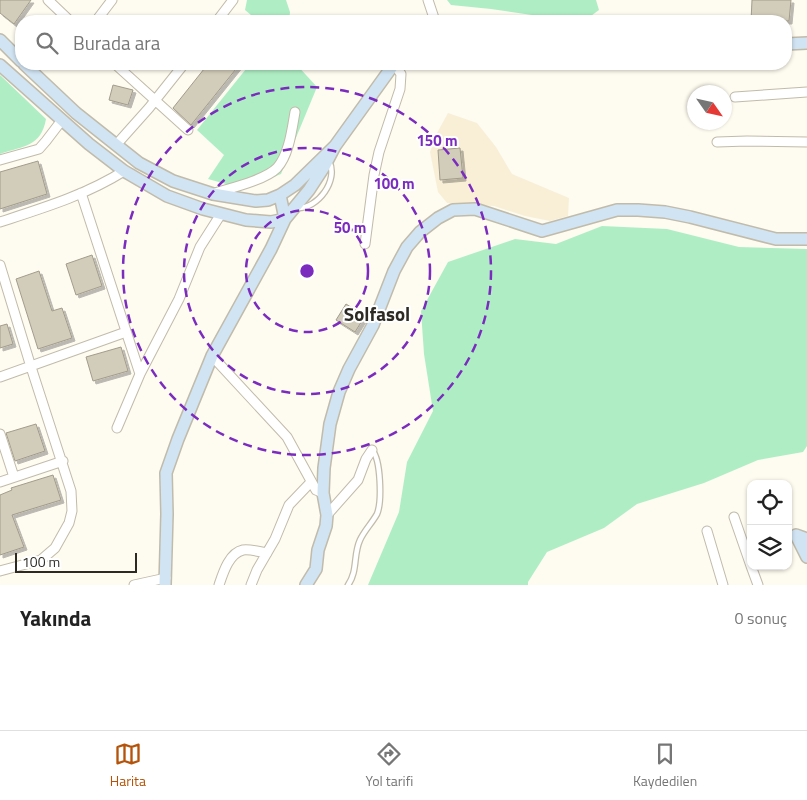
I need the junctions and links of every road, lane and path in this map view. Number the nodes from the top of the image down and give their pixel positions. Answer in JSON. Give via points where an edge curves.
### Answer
{"nodes":[{"id":1,"x":48,"y":0,"type":"edge"},
{"id":2,"x":112,"y":0,"type":"edge"},
{"id":3,"x":233,"y":0,"type":"edge"},
{"id":4,"x":428,"y":0,"type":"edge"},
{"id":5,"x":64,"y":15,"type":"edge"},
{"id":6,"x":101,"y":15,"type":"edge"},
{"id":7,"x":222,"y":15,"type":"edge"},
{"id":8,"x":433,"y":15,"type":"edge"},
{"id":9,"x":0,"y":40,"type":"edge"},
{"id":10,"x":807,"y":43,"type":"edge"},
{"id":11,"x":792,"y":44,"type":"edge"},
{"id":12,"x":15,"y":54,"type":"edge"},
{"id":13,"x":0,"y":65,"type":"edge"},
{"id":14,"x":31,"y":70,"type":"edge"},
{"id":15,"x":122,"y":70,"type":"edge"},
{"id":16,"x":179,"y":70,"type":"edge"},
{"id":17,"x":390,"y":70,"type":"edge"},
{"id":18,"x":398,"y":70,"type":"edge"},
{"id":19,"x":807,"y":92,"type":"edge"},
{"id":20,"x":735,"y":97,"type":"dead end"},
{"id":21,"x":156,"y":100,"type":"junction"},
{"id":22,"x":295,"y":112,"type":"dead end"},
{"id":23,"x":62,"y":120,"type":"junction"},
{"id":24,"x":188,"y":130,"type":"dead end"},
{"id":25,"x":717,"y":142,"type":"dead end"},
{"id":26,"x":807,"y":142,"type":"edge"},
{"id":27,"x":116,"y":145,"type":"junction"},
{"id":28,"x":335,"y":146,"type":"junction"},
{"id":29,"x":0,"y":160,"type":"edge"},
{"id":30,"x":124,"y":171,"type":"junction"},
{"id":31,"x":81,"y":193,"type":"junction"},
{"id":32,"x":213,"y":194,"type":"junction"},
{"id":33,"x":280,"y":195,"type":"junction"},
{"id":34,"x":221,"y":214,"type":"junction"},
{"id":35,"x":284,"y":219,"type":"junction"},
{"id":36,"x":0,"y":222,"type":"edge"},
{"id":37,"x":807,"y":239,"type":"edge"},
{"id":38,"x":365,"y":244,"type":"dead end"},
{"id":39,"x":0,"y":265,"type":"edge"},
{"id":40,"x":126,"y":332,"type":"junction"},
{"id":41,"x":212,"y":356,"type":"junction"},
{"id":42,"x":31,"y":367,"type":"junction"},
{"id":43,"x":140,"y":374,"type":"junction"},
{"id":44,"x":0,"y":377,"type":"edge"},
{"id":45,"x":117,"y":428,"type":"dead end"},
{"id":46,"x":0,"y":434,"type":"edge"},
{"id":47,"x":372,"y":450,"type":"joint"},
{"id":48,"x":63,"y":461,"type":"junction"},
{"id":49,"x":14,"y":477,"type":"junction"},
{"id":50,"x":0,"y":482,"type":"edge"},
{"id":51,"x":312,"y":482,"type":"junction"},
{"id":52,"x":323,"y":493,"type":"junction"},
{"id":53,"x":327,"y":515,"type":"junction"},
{"id":54,"x":734,"y":518,"type":"dead end"},
{"id":55,"x":707,"y":531,"type":"dead end"},
{"id":56,"x":807,"y":540,"type":"edge"},
{"id":57,"x":267,"y":554,"type":"junction"},
{"id":58,"x":747,"y":555,"type":"edge"},
{"id":59,"x":807,"y":557,"type":"edge"},
{"id":60,"x":0,"y":570,"type":"edge"},
{"id":61,"x":752,"y":570,"type":"edge"},
{"id":62,"x":166,"y":582,"type":"edge"},
{"id":63,"x":134,"y":585,"type":"edge"},
{"id":64,"x":219,"y":585,"type":"edge"},
{"id":65,"x":251,"y":585,"type":"edge"},
{"id":66,"x":306,"y":585,"type":"edge"},
{"id":67,"x":348,"y":585,"type":"edge"},
{"id":68,"x":723,"y":585,"type":"edge"},
{"id":69,"x":758,"y":585,"type":"edge"}],
"edges":[{"from":1,"to":5,"type":"street"},
{"from":2,"to":6,"type":"street"},
{"from":3,"to":7,"type":"street"},
{"from":4,"to":8,"type":"street"},
{"from":9,"to":12,"type":"street"},
{"from":10,"to":11,"type":"street"},
{"from":13,"to":23,"type":"street"},
{"from":14,"to":27,"type":"street"},
{"from":15,"to":21,"type":"street"},
{"from":16,"to":21,"type":"street"},
{"from":17,"to":28,"type":"street"},
{"from":18,"to":38,"type":"street","via":[[400,89],[379,152]]},
{"from":19,"to":20,"type":"street"},
{"from":21,"to":24,"type":"street"},
{"from":21,"to":27,"type":"street"},
{"from":22,"to":32,"type":"street","via":[[288,148],[277,168],[257,180]]},
{"from":23,"to":29,"type":"street","via":[[39,149]]},
{"from":23,"to":30,"type":"street"},
{"from":25,"to":26,"type":"street"},
{"from":27,"to":32,"type":"street","via":[[173,181]]},
{"from":28,"to":33,"type":"street","via":[[295,185]]},
{"from":28,"to":35,"type":"street","via":[[309,190]]},
{"from":30,"to":31,"type":"street"},
{"from":30,"to":34,"type":"street","via":[[167,196]]},
{"from":31,"to":36,"type":"street"},
{"from":31,"to":40,"type":"street"},
{"from":32,"to":33,"type":"street","via":[[256,201]]},
{"from":33,"to":35,"type":"street"},
{"from":34,"to":35,"type":"street","via":[[259,222]]},
{"from":34,"to":43,"type":"street","via":[[200,247],[179,299]]},
{"from":35,"to":41,"type":"street"},
{"from":37,"to":52,"type":"street","via":[[776,239],[665,212],[617,210],[542,230],[476,209],[453,210],[420,232],[408,247],[344,380],[330,424]]},
{"from":39,"to":42,"type":"street"},
{"from":40,"to":42,"type":"street"},
{"from":40,"to":43,"type":"street"},
{"from":41,"to":51,"type":"street","via":[[287,437]]},
{"from":41,"to":62,"type":"street","via":[[166,473]]},
{"from":42,"to":44,"type":"street"},
{"from":42,"to":48,"type":"street"},
{"from":43,"to":45,"type":"street"},
{"from":46,"to":49,"type":"street"},
{"from":47,"to":53,"type":"street","via":[[358,480]]},
{"from":47,"to":67,"type":"lane","via":[[377,465],[380,507],[360,541],[354,574]]},
{"from":48,"to":49,"type":"street"},
{"from":48,"to":60,"type":"street","via":[[71,490],[72,510],[60,540],[41,560]]},
{"from":49,"to":50,"type":"street"},
{"from":51,"to":52,"type":"street","via":[[316,490]]},
{"from":51,"to":57,"type":"street","via":[[289,505]]},
{"from":52,"to":53,"type":"street"},
{"from":53,"to":66,"type":"street","via":[[316,569]]},
{"from":54,"to":58,"type":"street"},
{"from":55,"to":68,"type":"street"},
{"from":56,"to":59,"type":"street","via":[[796,535]]},
{"from":57,"to":64,"type":"street","via":[[245,550],[236,553]]},
{"from":57,"to":65,"type":"street"},
{"from":61,"to":69,"type":"street"},
{"from":62,"to":63,"type":"street"}]}
